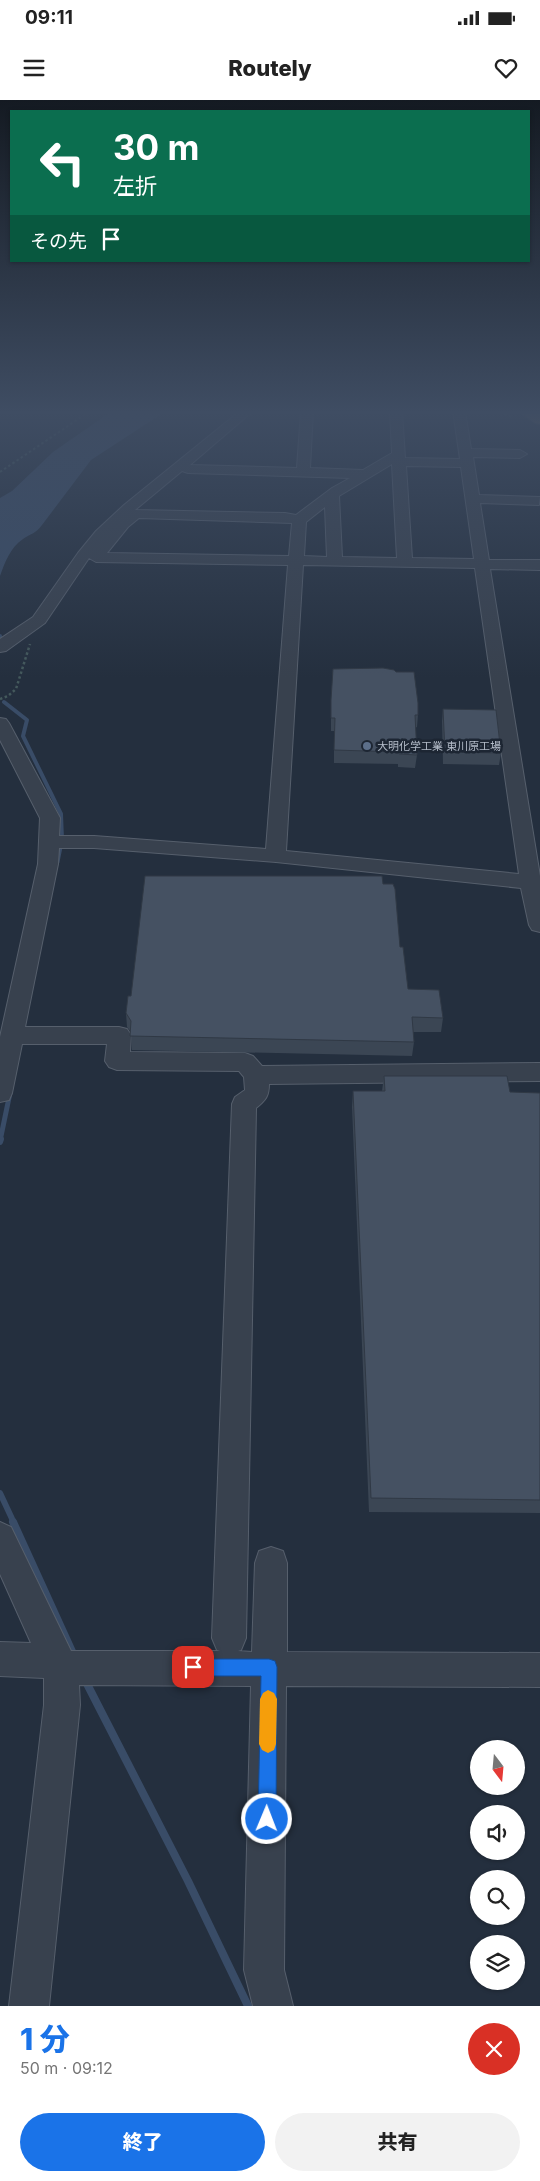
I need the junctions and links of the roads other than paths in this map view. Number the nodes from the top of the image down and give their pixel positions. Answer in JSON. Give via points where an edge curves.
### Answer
{"nodes":[{"id":1,"x":139,"y":500,"type":"edge"},
{"id":2,"x":152,"y":500,"type":"edge"},
{"id":3,"x":325,"y":500,"type":"edge"},
{"id":4,"x":332,"y":500,"type":"edge"},
{"id":5,"x":401,"y":500,"type":"edge"},
{"id":6,"x":473,"y":500,"type":"edge"},
{"id":7,"x":136,"y":514,"type":"junction"},
{"id":8,"x":299,"y":520,"type":"junction"},
{"id":9,"x":295,"y":561,"type":"junction"},
{"id":10,"x":335,"y":562,"type":"junction"},
{"id":11,"x":405,"y":562,"type":"junction"},
{"id":12,"x":483,"y":564,"type":"junction"},
{"id":13,"x":540,"y":565,"type":"edge"},
{"id":14,"x":3,"y":645,"type":"edge"},
{"id":15,"x":0,"y":723,"type":"edge"},
{"id":16,"x":57,"y":842,"type":"junction"},
{"id":17,"x":276,"y":856,"type":"junction"},
{"id":18,"x":535,"y":883,"type":"edge"},
{"id":19,"x":540,"y":925,"type":"edge"},
{"id":20,"x":20,"y":1036,"type":"junction"},
{"id":21,"x":540,"y":1072,"type":"edge"},
{"id":22,"x":256,"y":1075,"type":"junction"},
{"id":23,"x":0,"y":1093,"type":"edge"},
{"id":24,"x":0,"y":1538,"type":"edge"},
{"id":25,"x":271,"y":1563,"type":"dead end"},
{"id":26,"x":229,"y":1638,"type":"dead end"},
{"id":27,"x":0,"y":1660,"type":"edge"},
{"id":28,"x":269,"y":1667,"type":"junction"},
{"id":29,"x":62,"y":1668,"type":"junction"},
{"id":30,"x":540,"y":1670,"type":"edge"},
{"id":31,"x":29,"y":2006,"type":"edge"},
{"id":32,"x":274,"y":2006,"type":"edge"}],
"edges":[{"from":1,"to":14,"type":"street","via":[[101,534],[39,620]]},
{"from":2,"to":7,"type":"street"},
{"from":3,"to":8,"type":"street"},
{"from":4,"to":10,"type":"street"},
{"from":5,"to":11,"type":"street"},
{"from":6,"to":12,"type":"street"},
{"from":7,"to":8,"type":"street"},
{"from":7,"to":9,"type":"street","via":[[123,524],[96,557]]},
{"from":8,"to":9,"type":"street"},
{"from":9,"to":10,"type":"street"},
{"from":9,"to":17,"type":"street"},
{"from":10,"to":11,"type":"street"},
{"from":11,"to":12,"type":"street"},
{"from":12,"to":13,"type":"street"},
{"from":12,"to":18,"type":"street"},
{"from":15,"to":16,"type":"street","via":[[50,818]]},
{"from":16,"to":17,"type":"street"},
{"from":16,"to":20,"type":"street","via":[[48,864]]},
{"from":17,"to":18,"type":"street"},
{"from":18,"to":19,"type":"street"},
{"from":20,"to":22,"type":"street","via":[[119,1035],[117,1062],[245,1062]]},
{"from":20,"to":23,"type":"street"},
{"from":21,"to":22,"type":"street"},
{"from":22,"to":26,"type":"street","via":[[257,1094],[244,1104]]},
{"from":24,"to":29,"type":"street"},
{"from":25,"to":28,"type":"street"},
{"from":27,"to":29,"type":"street","via":[[43,1660]]},
{"from":28,"to":29,"type":"street"},
{"from":28,"to":30,"type":"street"},
{"from":28,"to":32,"type":"street","via":[[264,1970]]},
{"from":29,"to":31,"type":"street","via":[[62,1705]]}]}
